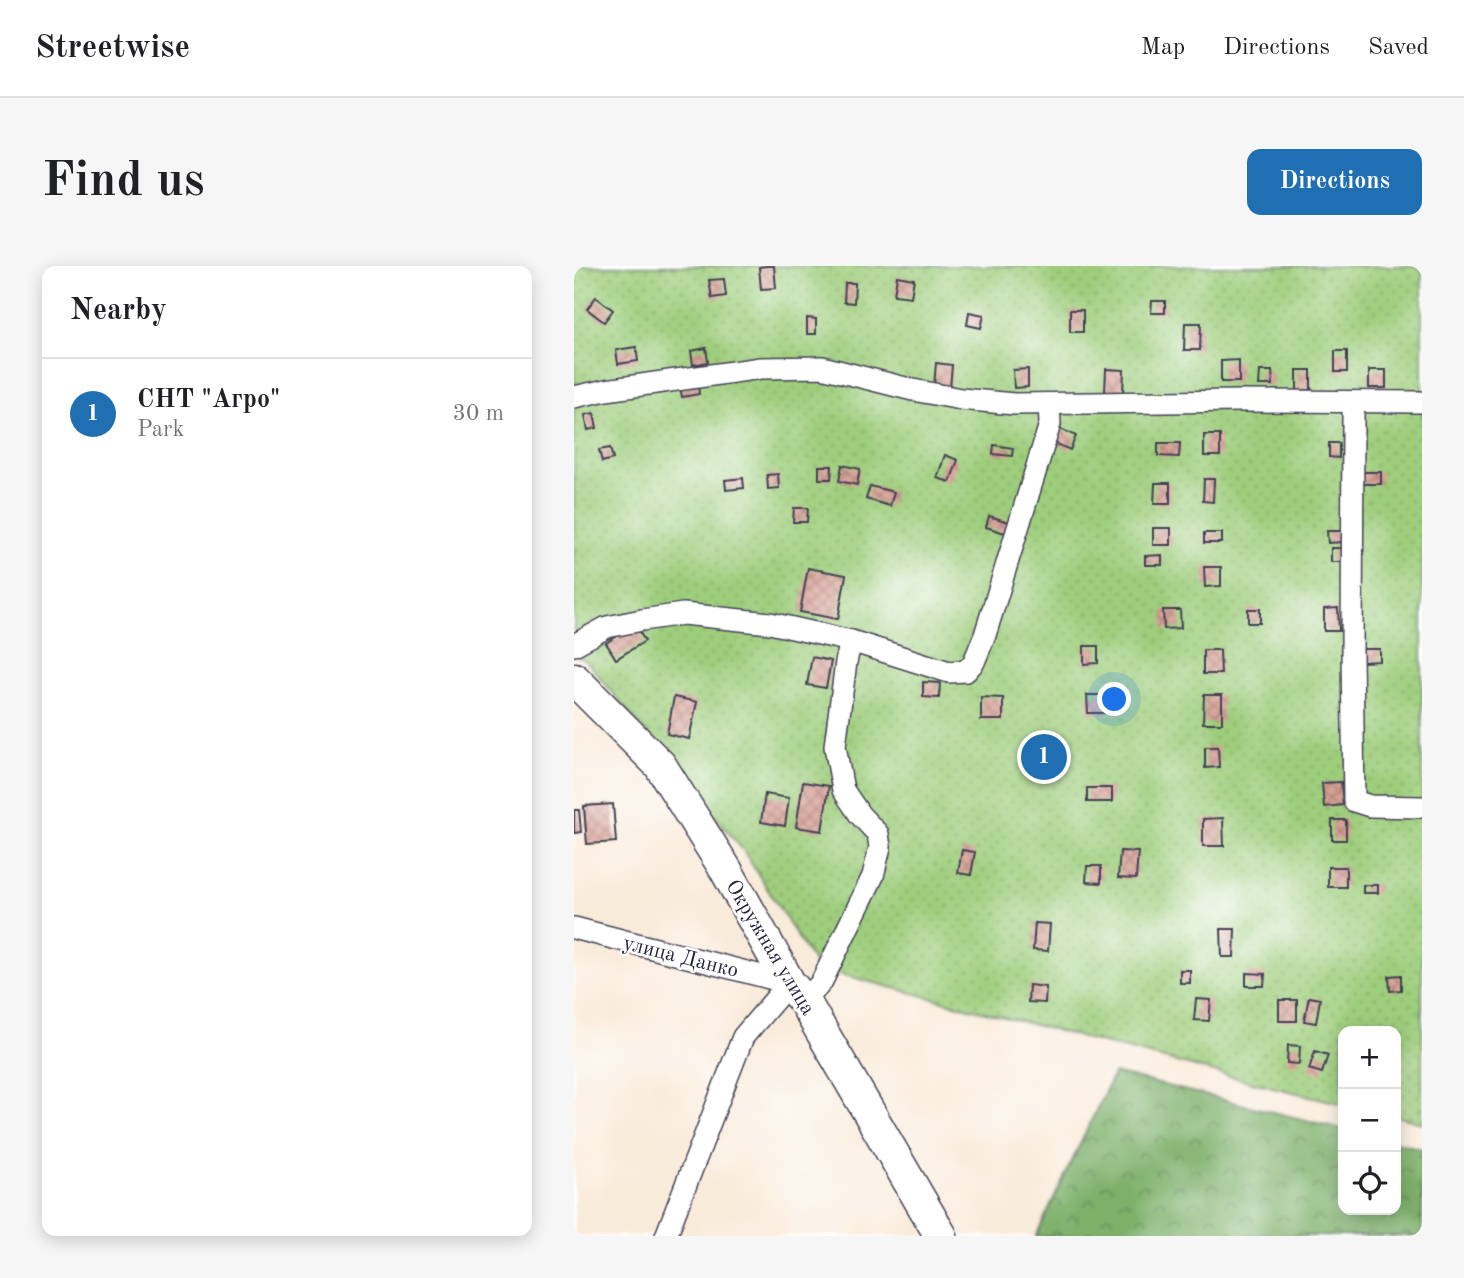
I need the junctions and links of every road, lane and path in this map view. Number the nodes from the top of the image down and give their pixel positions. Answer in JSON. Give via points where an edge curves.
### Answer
{"nodes":[{"id":1,"x":574,"y":397,"type":"edge"},
{"id":2,"x":1355,"y":402,"type":"junction"},
{"id":3,"x":1421,"y":402,"type":"edge"},
{"id":4,"x":1049,"y":404,"type":"junction"},
{"id":5,"x":851,"y":641,"type":"junction"},
{"id":6,"x":574,"y":645,"type":"edge"},
{"id":7,"x":574,"y":679,"type":"edge"},
{"id":8,"x":1422,"y":807,"type":"edge"},
{"id":9,"x":574,"y":928,"type":"edge"},
{"id":10,"x":796,"y":992,"type":"junction"},
{"id":11,"x":666,"y":1236,"type":"edge"},
{"id":12,"x":941,"y":1236,"type":"edge"}],
"edges":[{"from":1,"to":4,"type":"street","via":[[761,368],[822,367],[961,399]]},
{"from":2,"to":3,"type":"street"},
{"from":2,"to":4,"type":"street"},
{"from":2,"to":8,"type":"street","via":[[1354,801],[1370,806]]},
{"from":4,"to":5,"type":"street","via":[[1050,424],[975,662],[966,671],[949,672]]},
{"from":5,"to":6,"type":"street","via":[[770,623],[683,614],[607,627]]},
{"from":5,"to":10,"type":"street","via":[[835,746],[843,790],[878,834],[880,847],[873,876],[821,983]]},
{"from":7,"to":10,"type":"street","name":"Окружная улица","via":[[660,765]]},
{"from":9,"to":10,"type":"street","name":"улица Данко"},
{"from":10,"to":11,"type":"street","via":[[743,1037]]},
{"from":10,"to":12,"type":"street","name":"Окружная улица"}]}
